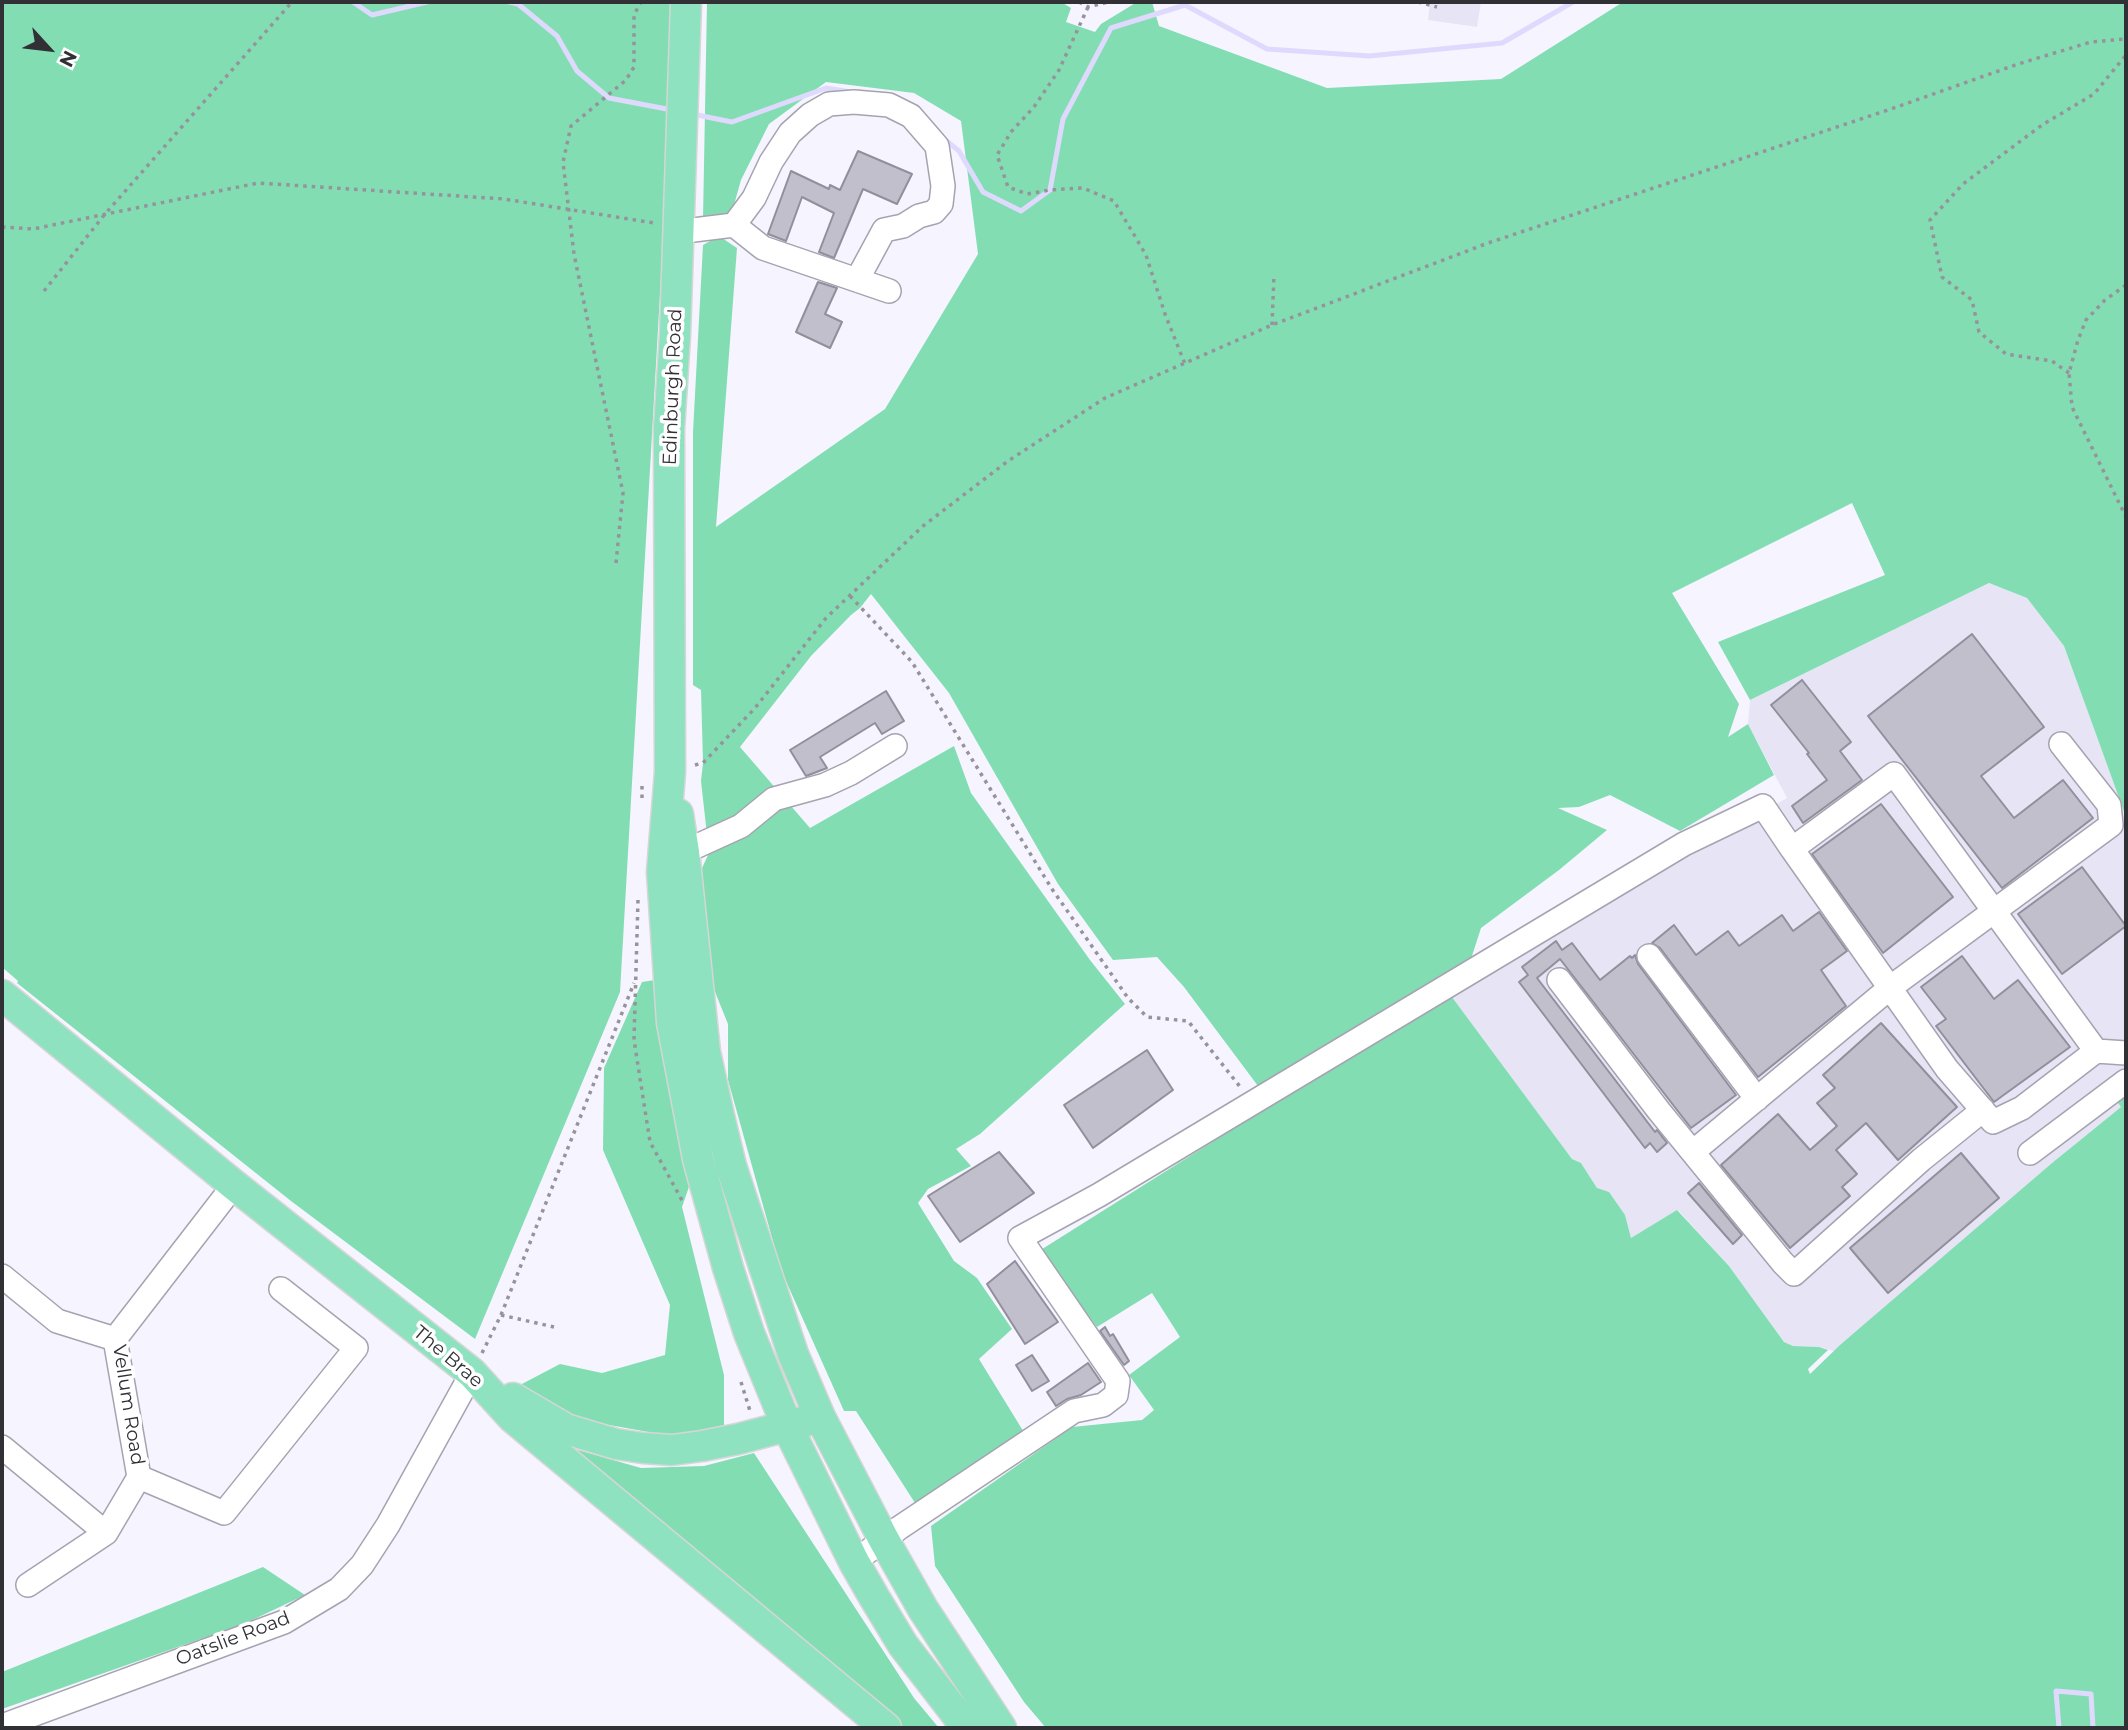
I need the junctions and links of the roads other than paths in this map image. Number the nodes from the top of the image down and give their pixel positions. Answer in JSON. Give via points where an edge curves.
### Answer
{"nodes":[{"id":1,"x":686,"y":2,"type":"edge"},
{"id":2,"x":734,"y":225,"type":"junction"},
{"id":3,"x":677,"y":228,"type":"junction"},
{"id":4,"x":857,"y":280,"type":"junction"},
{"id":5,"x":889,"y":291,"type":"dead end"},
{"id":6,"x":2061,"y":744,"type":"dead end"},
{"id":7,"x":895,"y":746,"type":"dead end"},
{"id":8,"x":670,"y":772,"type":"junction"},
{"id":9,"x":1792,"y":849,"type":"junction"},
{"id":10,"x":684,"y":852,"type":"junction"},
{"id":11,"x":1993,"y":913,"type":"junction"},
{"id":12,"x":1649,"y":956,"type":"dead end"},
{"id":13,"x":1559,"y":980,"type":"dead end"},
{"id":14,"x":1891,"y":987,"type":"junction"},
{"id":15,"x":2,"y":995,"type":"edge"},
{"id":16,"x":2096,"y":1051,"type":"junction"},
{"id":17,"x":2126,"y":1052,"type":"edge"},
{"id":18,"x":2126,"y":1081,"type":"edge"},
{"id":19,"x":1756,"y":1099,"type":"junction"},
{"id":20,"x":1983,"y":1110,"type":"junction"},
{"id":21,"x":1694,"y":1151,"type":"junction"},
{"id":22,"x":2030,"y":1153,"type":"dead end"},
{"id":23,"x":234,"y":1185,"type":"junction"},
{"id":24,"x":2,"y":1276,"type":"edge"},
{"id":25,"x":281,"y":1289,"type":"dead end"},
{"id":26,"x":115,"y":1339,"type":"junction"},
{"id":27,"x":472,"y":1373,"type":"junction"},
{"id":28,"x":820,"y":1417,"type":"junction"},
{"id":29,"x":788,"y":1426,"type":"junction"},
{"id":30,"x":2,"y":1447,"type":"edge"},
{"id":31,"x":139,"y":1477,"type":"junction"},
{"id":32,"x":106,"y":1533,"type":"junction"},
{"id":33,"x":884,"y":1540,"type":"junction"},
{"id":34,"x":854,"y":1562,"type":"junction"},
{"id":35,"x":29,"y":1585,"type":"dead end"},
{"id":36,"x":2,"y":1726,"type":"edge"},
{"id":37,"x":886,"y":1728,"type":"edge"},
{"id":38,"x":967,"y":1728,"type":"edge"},
{"id":39,"x":1001,"y":1728,"type":"edge"}],
"edges":[{"from":1,"to":3,"type":"main road","name":"Edinburgh Road"},
{"from":2,"to":3,"type":"street"},
{"from":2,"to":4,"type":"street","via":[[763,248]]},
{"from":2,"to":4,"type":"street","via":[[790,133],[810,115],[829,104],[889,105],[911,116],[937,146],[941,204],[903,226],[884,230]]},
{"from":3,"to":8,"type":"main road","name":"Edinburgh Road","via":[[669,429]]},
{"from":4,"to":5,"type":"street"},
{"from":6,"to":11,"type":"street","via":[[2109,805],[2111,825]]},
{"from":7,"to":10,"type":"street","via":[[825,785],[774,799],[741,826]]},
{"from":8,"to":10,"type":"main road"},
{"from":8,"to":29,"type":"main road","via":[[662,872],[672,1023],[687,1110],[728,1268]]},
{"from":9,"to":11,"type":"street","via":[[1894,775]]},
{"from":9,"to":14,"type":"street"},
{"from":9,"to":33,"type":"street","via":[[1763,806],[1695,839],[1020,1238],[1118,1381],[1116,1395],[1103,1405],[1074,1411]]},
{"from":10,"to":28,"type":"main road","via":[[705,1052],[731,1166],[793,1354]]},
{"from":11,"to":14,"type":"street"},
{"from":11,"to":16,"type":"street"},
{"from":12,"to":19,"type":"street"},
{"from":13,"to":21,"type":"street"},
{"from":14,"to":19,"type":"street"},
{"from":14,"to":20,"type":"street","via":[[1947,1069]]},
{"from":15,"to":23,"type":"main road","name":"The Brae"},
{"from":16,"to":17,"type":"street"},
{"from":16,"to":20,"type":"street","via":[[2022,1108],[1993,1122]]},
{"from":18,"to":22,"type":"street"},
{"from":19,"to":21,"type":"street"},
{"from":20,"to":21,"type":"street","via":[[1794,1274]]},
{"from":23,"to":26,"type":"street","name":"Vellum Road"},
{"from":23,"to":27,"type":"main road","name":"The Brae"},
{"from":24,"to":26,"type":"street","via":[[57,1321]]},
{"from":25,"to":31,"type":"street","name":"Vellum Road","via":[[356,1348],[224,1513]]},
{"from":26,"to":31,"type":"street","name":"Vellum Road"},
{"from":27,"to":29,"type":"main road","via":[[566,1429],[616,1444],[672,1450],[738,1440]]},
{"from":27,"to":36,"type":"street","name":"Oatslie Road","via":[[388,1525],[339,1589],[284,1622]]},
{"from":27,"to":37,"type":"main road","name":"The Brae","via":[[512,1418]]},
{"from":28,"to":29,"type":"main road"},
{"from":28,"to":33,"type":"main road"},
{"from":29,"to":34,"type":"main road"},
{"from":30,"to":32,"type":"street"},
{"from":31,"to":32,"type":"street"},
{"from":32,"to":35,"type":"street"},
{"from":33,"to":34,"type":"street"},
{"from":33,"to":39,"type":"main road"},
{"from":34,"to":38,"type":"main road","via":[[903,1645]]}]}
